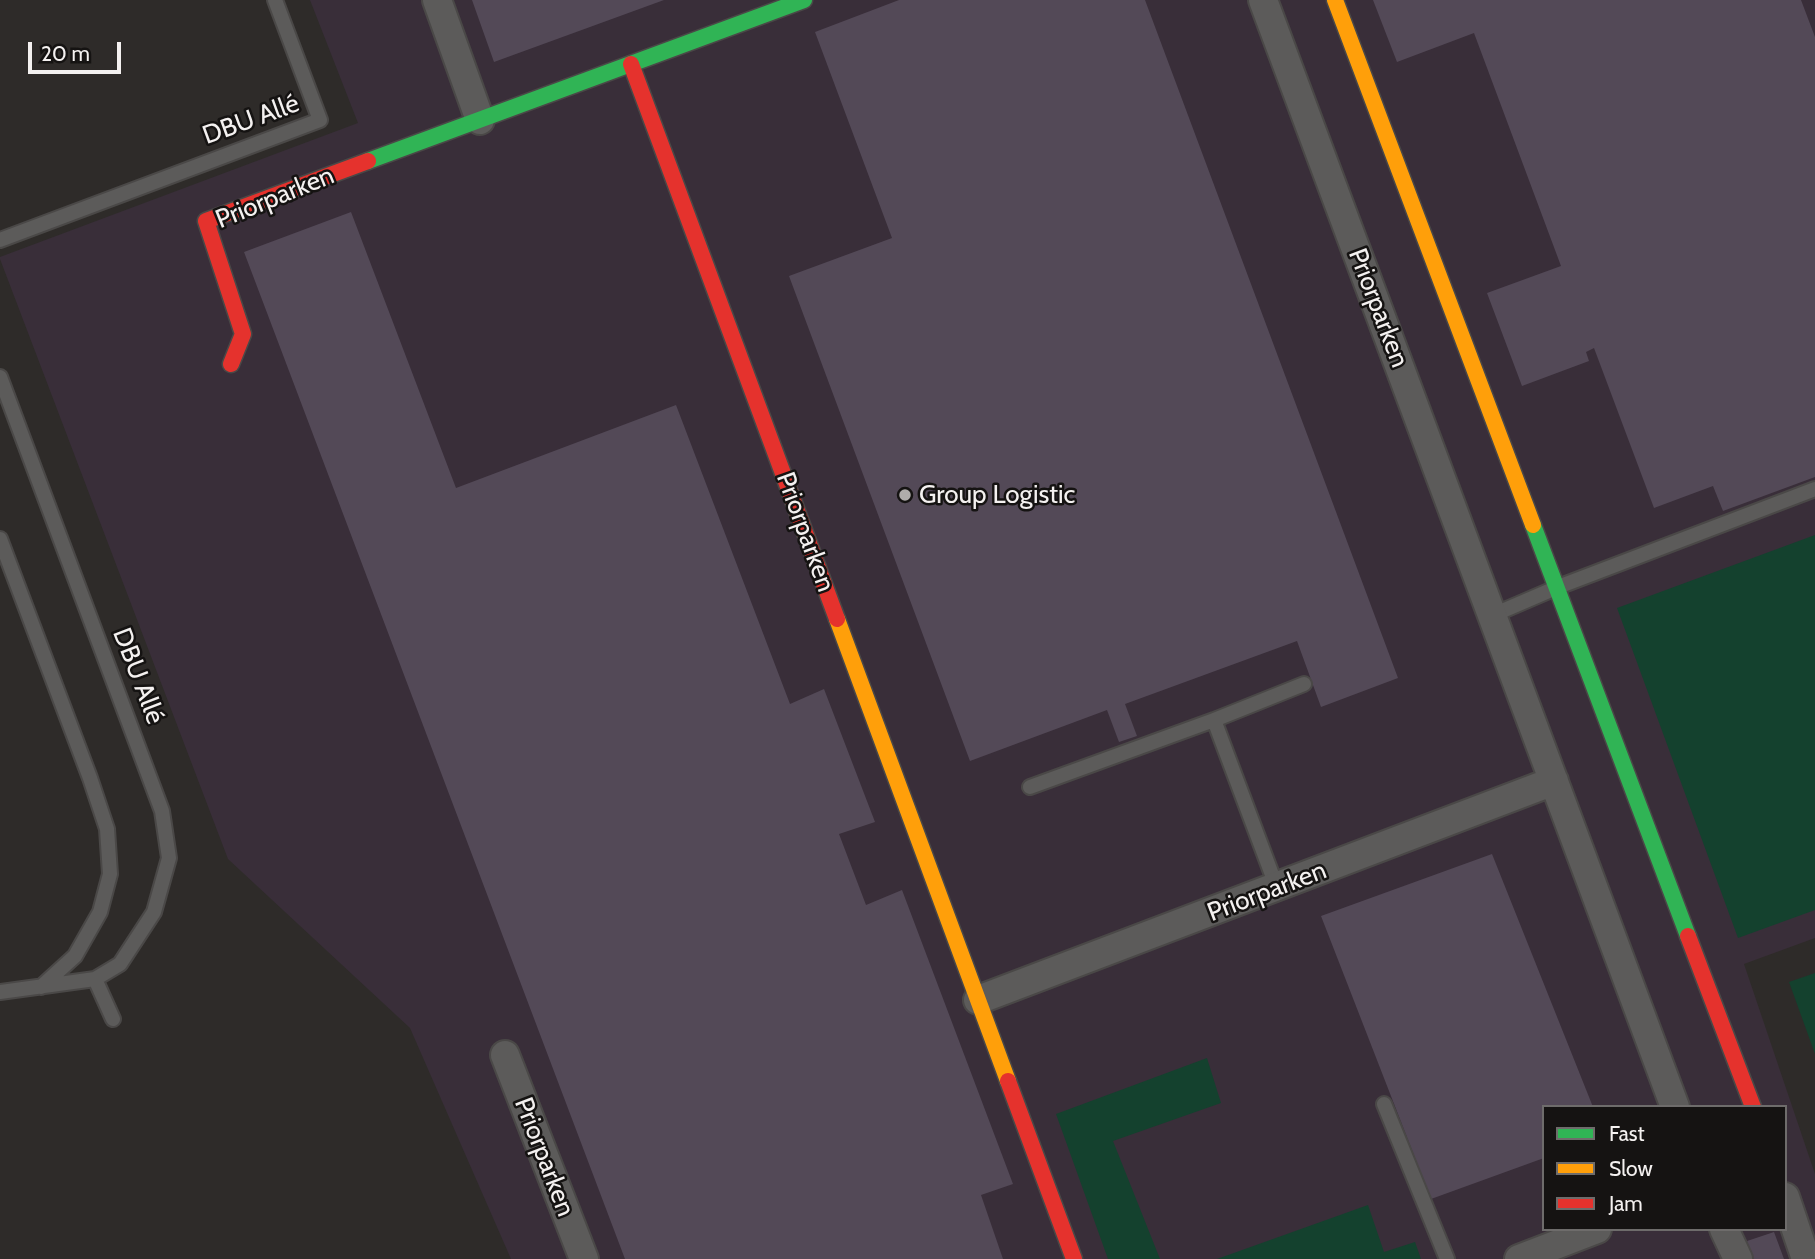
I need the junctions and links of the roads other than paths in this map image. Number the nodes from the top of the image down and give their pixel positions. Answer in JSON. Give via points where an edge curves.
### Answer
{"nodes":[{"id":1,"x":275,"y":0,"type":"edge"},
{"id":2,"x":437,"y":0,"type":"edge"},
{"id":3,"x":804,"y":0,"type":"edge"},
{"id":4,"x":1263,"y":0,"type":"edge"},
{"id":5,"x":1335,"y":0,"type":"edge"},
{"id":6,"x":631,"y":64,"type":"junction"},
{"id":7,"x":480,"y":120,"type":"junction"},
{"id":8,"x":0,"y":240,"type":"edge"},
{"id":9,"x":231,"y":364,"type":"dead end"},
{"id":10,"x":0,"y":377,"type":"edge"},
{"id":11,"x":1815,"y":489,"type":"edge"},
{"id":12,"x":0,"y":539,"type":"edge"},
{"id":13,"x":1558,"y":587,"type":"junction"},
{"id":14,"x":1493,"y":615,"type":"junction"},
{"id":15,"x":1304,"y":684,"type":"dead end"},
{"id":16,"x":1214,"y":720,"type":"junction"},
{"id":17,"x":1554,"y":781,"type":"junction"},
{"id":18,"x":1030,"y":787,"type":"dead end"},
{"id":19,"x":1277,"y":888,"type":"junction"},
{"id":20,"x":95,"y":979,"type":"junction"},
{"id":21,"x":41,"y":987,"type":"junction"},
{"id":22,"x":0,"y":992,"type":"edge"},
{"id":23,"x":978,"y":1000,"type":"junction"},
{"id":24,"x":113,"y":1019,"type":"dead end"},
{"id":25,"x":505,"y":1055,"type":"dead end"},
{"id":26,"x":1384,"y":1104,"type":"dead end"},
{"id":27,"x":1674,"y":1105,"type":"edge"},
{"id":28,"x":1751,"y":1105,"type":"edge"},
{"id":29,"x":1787,"y":1203,"type":"edge"},
{"id":30,"x":1592,"y":1231,"type":"edge"},
{"id":31,"x":1725,"y":1231,"type":"edge"},
{"id":32,"x":584,"y":1259,"type":"edge"},
{"id":33,"x":1074,"y":1259,"type":"edge"},
{"id":34,"x":1447,"y":1259,"type":"edge"},
{"id":35,"x":1519,"y":1259,"type":"edge"},
{"id":36,"x":1738,"y":1259,"type":"edge"},
{"id":37,"x":1806,"y":1259,"type":"edge"}],
"edges":[{"from":1,"to":8,"type":"lane","name":"DBU Allé","via":[[320,120]]},
{"from":2,"to":7,"type":"street"},
{"from":3,"to":6,"type":"street","name":"Priorparken"},
{"from":4,"to":14,"type":"street","name":"Priorparken"},
{"from":5,"to":13,"type":"street"},
{"from":6,"to":7,"type":"street","name":"Priorparken"},
{"from":6,"to":23,"type":"street","name":"Priorparken"},
{"from":7,"to":9,"type":"street","name":"Priorparken","via":[[206,221],[243,334]]},
{"from":10,"to":20,"type":"lane","name":"DBU Allé","via":[[162,811],[169,858],[154,912],[120,964]]},
{"from":11,"to":13,"type":"lane"},
{"from":12,"to":21,"type":"lane","via":[[107,829],[110,874],[100,912],[75,956]]},
{"from":13,"to":14,"type":"lane"},
{"from":13,"to":28,"type":"street"},
{"from":14,"to":17,"type":"street","name":"Priorparken"},
{"from":15,"to":16,"type":"lane"},
{"from":16,"to":18,"type":"lane"},
{"from":16,"to":19,"type":"lane"},
{"from":17,"to":19,"type":"street","name":"Priorparken"},
{"from":17,"to":27,"type":"street","name":"Priorparken"},
{"from":19,"to":23,"type":"street","name":"Priorparken"},
{"from":20,"to":21,"type":"lane","name":"DBU Allé"},
{"from":20,"to":24,"type":"lane"},
{"from":21,"to":22,"type":"lane","name":"DBU Allé"},
{"from":23,"to":33,"type":"street","name":"Priorparken"},
{"from":25,"to":32,"type":"street","name":"Priorparken"},
{"from":26,"to":34,"type":"lane"},
{"from":29,"to":37,"type":"street"},
{"from":30,"to":35,"type":"street"},
{"from":31,"to":36,"type":"street"}]}
